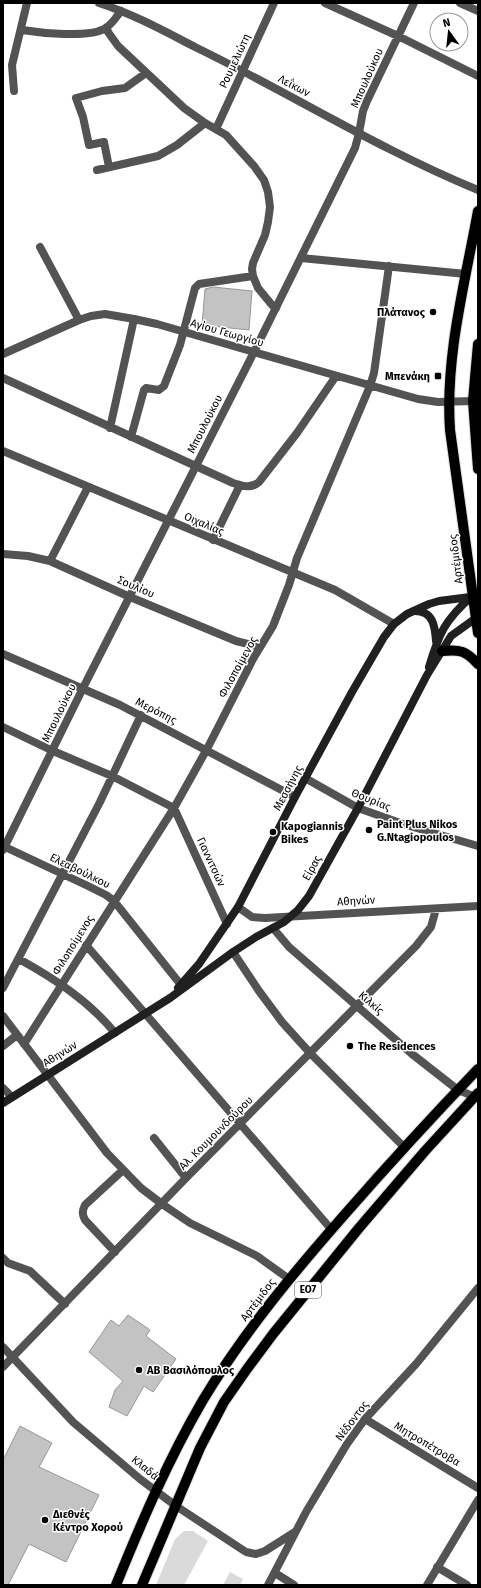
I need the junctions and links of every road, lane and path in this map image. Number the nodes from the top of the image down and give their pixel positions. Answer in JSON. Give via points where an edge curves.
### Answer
{"nodes":[{"id":1,"x":27,"y":3,"type":"edge"},
{"id":2,"x":99,"y":3,"type":"edge"},
{"id":3,"x":274,"y":3,"type":"edge"},
{"id":4,"x":324,"y":3,"type":"edge"},
{"id":5,"x":414,"y":3,"type":"edge"},
{"id":6,"x":460,"y":3,"type":"edge"},
{"id":7,"x":121,"y":11,"type":"junction"},
{"id":8,"x":478,"y":11,"type":"edge"},
{"id":9,"x":107,"y":26,"type":"junction"},
{"id":10,"x":22,"y":30,"type":"junction"},
{"id":11,"x":398,"y":36,"type":"junction"},
{"id":12,"x":243,"y":70,"type":"junction"},
{"id":13,"x":146,"y":73,"type":"junction"},
{"id":14,"x":478,"y":76,"type":"edge"},
{"id":15,"x":14,"y":91,"type":"dead end"},
{"id":16,"x":205,"y":123,"type":"junction"},
{"id":17,"x":216,"y":128,"type":"junction"},
{"id":18,"x":360,"y":133,"type":"junction"},
{"id":19,"x":109,"y":167,"type":"junction"},
{"id":20,"x":97,"y":170,"type":"dead end"},
{"id":21,"x":478,"y":190,"type":"edge"},
{"id":22,"x":478,"y":211,"type":"edge"},
{"id":23,"x":40,"y":247,"type":"dead end"},
{"id":24,"x":301,"y":258,"type":"junction"},
{"id":25,"x":389,"y":266,"type":"junction"},
{"id":26,"x":466,"y":274,"type":"junction"},
{"id":27,"x":252,"y":276,"type":"junction"},
{"id":28,"x":276,"y":308,"type":"junction"},
{"id":29,"x":134,"y":319,"type":"junction"},
{"id":30,"x":78,"y":320,"type":"junction"},
{"id":31,"x":184,"y":332,"type":"junction"},
{"id":32,"x":478,"y":344,"type":"edge"},
{"id":33,"x":254,"y":352,"type":"junction"},
{"id":34,"x":3,"y":354,"type":"edge"},
{"id":35,"x":336,"y":376,"type":"junction"},
{"id":36,"x":3,"y":378,"type":"edge"},
{"id":37,"x":370,"y":386,"type":"junction"},
{"id":38,"x":473,"y":401,"type":"junction"},
{"id":39,"x":448,"y":403,"type":"junction"},
{"id":40,"x":110,"y":428,"type":"junction"},
{"id":41,"x":131,"y":437,"type":"junction"},
{"id":42,"x":3,"y":451,"type":"edge"},
{"id":43,"x":195,"y":466,"type":"junction"},
{"id":44,"x":478,"y":470,"type":"edge"},
{"id":45,"x":240,"y":485,"type":"junction"},
{"id":46,"x":88,"y":488,"type":"junction"},
{"id":47,"x":169,"y":520,"type":"junction"},
{"id":48,"x":213,"y":540,"type":"junction"},
{"id":49,"x":3,"y":554,"type":"edge"},
{"id":50,"x":50,"y":561,"type":"junction"},
{"id":51,"x":293,"y":573,"type":"junction"},
{"id":52,"x":476,"y":594,"type":"edge"},
{"id":53,"x":130,"y":597,"type":"junction"},
{"id":54,"x":414,"y":611,"type":"junction"},
{"id":55,"x":477,"y":618,"type":"edge"},
{"id":56,"x":394,"y":624,"type":"junction"},
{"id":57,"x":478,"y":632,"type":"edge"},
{"id":58,"x":436,"y":642,"type":"junction"},
{"id":59,"x":260,"y":647,"type":"junction"},
{"id":60,"x":442,"y":651,"type":"junction"},
{"id":61,"x":3,"y":654,"type":"edge"},
{"id":62,"x":478,"y":664,"type":"edge"},
{"id":63,"x":427,"y":675,"type":"junction"},
{"id":64,"x":83,"y":688,"type":"junction"},
{"id":65,"x":141,"y":715,"type":"junction"},
{"id":66,"x":3,"y":727,"type":"edge"},
{"id":67,"x":207,"y":749,"type":"junction"},
{"id":68,"x":53,"y":751,"type":"junction"},
{"id":69,"x":112,"y":776,"type":"junction"},
{"id":70,"x":306,"y":778,"type":"junction"},
{"id":71,"x":295,"y":797,"type":"junction"},
{"id":72,"x":174,"y":808,"type":"junction"},
{"id":73,"x":358,"y":808,"type":"junction"},
{"id":74,"x":478,"y":846,"type":"edge"},
{"id":75,"x":4,"y":847,"type":"edge"},
{"id":76,"x":63,"y":874,"type":"junction"},
{"id":77,"x":114,"y":901,"type":"junction"},
{"id":78,"x":478,"y":906,"type":"edge"},
{"id":79,"x":238,"y":908,"type":"junction"},
{"id":80,"x":436,"y":909,"type":"junction"},
{"id":81,"x":292,"y":916,"type":"junction"},
{"id":82,"x":227,"y":924,"type":"junction"},
{"id":83,"x":273,"y":928,"type":"junction"},
{"id":84,"x":86,"y":944,"type":"junction"},
{"id":85,"x":233,"y":952,"type":"junction"},
{"id":86,"x":19,"y":959,"type":"junction"},
{"id":87,"x":62,"y":984,"type":"junction"},
{"id":88,"x":181,"y":985,"type":"junction"},
{"id":89,"x":3,"y":988,"type":"edge"},
{"id":90,"x":170,"y":998,"type":"junction"},
{"id":91,"x":357,"y":1006,"type":"junction"},
{"id":92,"x":145,"y":1013,"type":"junction"},
{"id":93,"x":3,"y":1016,"type":"edge"},
{"id":94,"x":115,"y":1033,"type":"junction"},
{"id":95,"x":17,"y":1035,"type":"junction"},
{"id":96,"x":24,"y":1044,"type":"junction"},
{"id":97,"x":3,"y":1046,"type":"edge"},
{"id":98,"x":310,"y":1053,"type":"junction"},
{"id":99,"x":478,"y":1069,"type":"edge"},
{"id":100,"x":48,"y":1074,"type":"junction"},
{"id":101,"x":3,"y":1088,"type":"edge"},
{"id":102,"x":458,"y":1090,"type":"junction"},
{"id":103,"x":477,"y":1096,"type":"edge"},
{"id":104,"x":12,"y":1097,"type":"junction"},
{"id":105,"x":3,"y":1103,"type":"edge"},
{"id":106,"x":240,"y":1123,"type":"junction"},
{"id":107,"x":154,"y":1138,"type":"dead end"},
{"id":108,"x":404,"y":1147,"type":"junction"},
{"id":109,"x":123,"y":1170,"type":"junction"},
{"id":110,"x":186,"y":1178,"type":"junction"},
{"id":111,"x":162,"y":1204,"type":"junction"},
{"id":112,"x":331,"y":1230,"type":"junction"},
{"id":113,"x":115,"y":1252,"type":"junction"},
{"id":114,"x":3,"y":1258,"type":"edge"},
{"id":115,"x":289,"y":1278,"type":"junction"},
{"id":116,"x":478,"y":1288,"type":"edge"},
{"id":117,"x":65,"y":1304,"type":"junction"},
{"id":118,"x":3,"y":1347,"type":"edge"},
{"id":119,"x":12,"y":1358,"type":"junction"},
{"id":120,"x":3,"y":1367,"type":"edge"},
{"id":121,"x":366,"y":1419,"type":"junction"},
{"id":122,"x":478,"y":1488,"type":"edge"},
{"id":123,"x":155,"y":1491,"type":"junction"},
{"id":124,"x":478,"y":1500,"type":"edge"},
{"id":125,"x":176,"y":1506,"type":"junction"},
{"id":126,"x":295,"y":1532,"type":"junction"},
{"id":127,"x":438,"y":1567,"type":"junction"},
{"id":128,"x":275,"y":1573,"type":"junction"},
{"id":129,"x":116,"y":1585,"type":"edge"},
{"id":130,"x":142,"y":1585,"type":"edge"},
{"id":131,"x":268,"y":1585,"type":"edge"},
{"id":132,"x":294,"y":1585,"type":"edge"},
{"id":133,"x":427,"y":1585,"type":"edge"},
{"id":134,"x":467,"y":1585,"type":"edge"}],
"edges":[{"from":1,"to":10,"type":"street"},
{"from":2,"to":7,"type":"street","name":"Λεΐκων"},
{"from":3,"to":12,"type":"street","name":"Ρουμελιώτη"},
{"from":4,"to":11,"type":"street"},
{"from":5,"to":11,"type":"street","name":"Μπουλούκου"},
{"from":6,"to":8,"type":"street"},
{"from":7,"to":9,"type":"street"},
{"from":7,"to":12,"type":"street","name":"Λεΐκων"},
{"from":9,"to":10,"type":"street","via":[[99,31],[70,34],[44,34]]},
{"from":9,"to":13,"type":"street","via":[[108,32],[118,46]]},
{"from":10,"to":15,"type":"street","via":[[12,65]]},
{"from":11,"to":14,"type":"street"},
{"from":11,"to":18,"type":"street","name":"Μπουλούκου","via":[[363,111]]},
{"from":12,"to":17,"type":"street","name":"Ρουμελιώτη"},
{"from":12,"to":18,"type":"street","name":"Λεΐκων"},
{"from":13,"to":16,"type":"street","via":[[184,108]]},
{"from":13,"to":19,"type":"street","via":[[125,88],[76,98],[89,145],[104,142]]},
{"from":16,"to":17,"type":"street"},
{"from":16,"to":19,"type":"street","via":[[158,156]]},
{"from":17,"to":27,"type":"street","via":[[226,135],[254,166],[264,180],[268,192],[268,222],[253,264]]},
{"from":18,"to":21,"type":"street","name":"Λεΐκων","via":[[421,165]]},
{"from":18,"to":24,"type":"street","name":"Μπουλούκου"},
{"from":19,"to":20,"type":"street"},
{"from":22,"to":26,"type":"main road","name":"Αρτέμιδος"},
{"from":23,"to":30,"type":"street"},
{"from":24,"to":25,"type":"street"},
{"from":24,"to":28,"type":"street","name":"Μπουλούκου"},
{"from":25,"to":26,"type":"street"},
{"from":25,"to":37,"type":"street","name":"Φιλοποίμενος"},
{"from":26,"to":39,"type":"main road","name":"Αρτέμιδος","via":[[453,345]]},
{"from":27,"to":28,"type":"street","via":[[258,288]]},
{"from":27,"to":31,"type":"street","via":[[199,284],[195,288]]},
{"from":28,"to":33,"type":"street","name":"Μπουλούκου"},
{"from":29,"to":30,"type":"street","name":"Αγίου Γεωργίου","via":[[105,314]]},
{"from":29,"to":31,"type":"street","name":"Αγίου Γεωργίου"},
{"from":29,"to":40,"type":"street"},
{"from":30,"to":34,"type":"street","name":"Αγίου Γεωργίου"},
{"from":31,"to":33,"type":"street","name":"Αγίου Γεωργίου"},
{"from":31,"to":41,"type":"street","via":[[164,386],[159,390],[146,388],[142,393]]},
{"from":32,"to":38,"type":"main road"},
{"from":33,"to":35,"type":"street","name":"Αγίου Γεωργίου"},
{"from":33,"to":43,"type":"street","name":"Μπουλούκου"},
{"from":35,"to":37,"type":"street","name":"Αγίου Γεωργίου"},
{"from":35,"to":45,"type":"street","via":[[259,482],[253,486]]},
{"from":36,"to":40,"type":"street"},
{"from":37,"to":39,"type":"street","name":"Αγίου Γεωργίου","via":[[418,400]]},
{"from":37,"to":51,"type":"street","name":"Φιλοποίμενος","via":[[297,558]]},
{"from":38,"to":39,"type":"street"},
{"from":38,"to":44,"type":"main road"},
{"from":39,"to":52,"type":"main road","name":"Αρτέμιδος"},
{"from":40,"to":41,"type":"street"},
{"from":41,"to":43,"type":"street"},
{"from":42,"to":46,"type":"street","name":"Οιχαλίας"},
{"from":43,"to":45,"type":"street"},
{"from":43,"to":47,"type":"street","name":"Μπουλούκου"},
{"from":45,"to":48,"type":"street"},
{"from":46,"to":47,"type":"street","name":"Οιχαλίας"},
{"from":46,"to":50,"type":"street"},
{"from":47,"to":48,"type":"street","name":"Οιχαλίας"},
{"from":47,"to":53,"type":"street","name":"Μπουλούκου"},
{"from":48,"to":51,"type":"street","name":"Οιχαλίας"},
{"from":49,"to":50,"type":"street","name":"Σουλίου"},
{"from":50,"to":53,"type":"street","name":"Σουλίου"},
{"from":51,"to":56,"type":"street","name":"Οιχαλίας","via":[[348,597]]},
{"from":51,"to":59,"type":"street","name":"Φιλοποίμενος","via":[[273,626]]},
{"from":52,"to":54,"type":"main road","name":"Μεσσήνης","via":[[439,601]]},
{"from":52,"to":55,"type":"main road","name":"Αρτέμιδος"},
{"from":52,"to":58,"type":"main road","via":[[447,622]]},
{"from":53,"to":59,"type":"street","name":"Σουλίου","via":[[236,641]]},
{"from":53,"to":64,"type":"street","name":"Μπουλούκου"},
{"from":54,"to":56,"type":"main road","name":"Μεσσήνης"},
{"from":54,"to":58,"type":"main road","via":[[422,611],[431,619]]},
{"from":55,"to":57,"type":"main road","name":"Αρτέμιδος"},
{"from":55,"to":60,"type":"main road","name":"Είρας","via":[[451,636]]},
{"from":56,"to":70,"type":"main road","name":"Μεσσήνης","via":[[352,692]]},
{"from":58,"to":63,"type":"main road","name":"Είρας"},
{"from":59,"to":67,"type":"street","name":"Φιλοποίμενος"},
{"from":60,"to":62,"type":"main road","via":[[454,650],[469,654]]},
{"from":60,"to":63,"type":"main road","name":"Είρας"},
{"from":61,"to":64,"type":"street","name":"Μερόπης"},
{"from":63,"to":73,"type":"main road","name":"Είρας"},
{"from":64,"to":65,"type":"street","name":"Μερόπης"},
{"from":64,"to":68,"type":"street","name":"Μπουλούκου"},
{"from":65,"to":67,"type":"street","name":"Μερόπης"},
{"from":65,"to":69,"type":"street"},
{"from":66,"to":68,"type":"street"},
{"from":67,"to":71,"type":"street","name":"Μερόπης"},
{"from":67,"to":72,"type":"street","name":"Φιλοποίμενος"},
{"from":68,"to":69,"type":"street"},
{"from":68,"to":75,"type":"street","name":"Μπουλούκου"},
{"from":69,"to":72,"type":"street"},
{"from":69,"to":76,"type":"street"},
{"from":70,"to":71,"type":"main road","name":"Μεσσήνης"},
{"from":70,"to":73,"type":"street","name":"Θουρίας"},
{"from":71,"to":79,"type":"main road","name":"Μεσσήνης"},
{"from":72,"to":77,"type":"street","name":"Φιλοποίμενος"},
{"from":72,"to":82,"type":"street","name":"Γιαννιτσών"},
{"from":73,"to":74,"type":"street","name":"Θουρίας"},
{"from":73,"to":81,"type":"main road","name":"Είρας","via":[[309,896]]},
{"from":75,"to":76,"type":"street","name":"Ελεαβούλκου"},
{"from":76,"to":77,"type":"street","name":"Ελεαβούλκου"},
{"from":76,"to":86,"type":"street"},
{"from":77,"to":84,"type":"street","name":"Φιλοποίμενος"},
{"from":77,"to":88,"type":"street","name":"Ελεαβούλκου"},
{"from":78,"to":80,"type":"street","name":"Αθηνών"},
{"from":79,"to":81,"type":"street","name":"Αθηνών","via":[[254,917]]},
{"from":79,"to":82,"type":"main road","name":"Μεσσήνης"},
{"from":80,"to":81,"type":"street","name":"Αθηνών"},
{"from":80,"to":91,"type":"street","name":"Αλ. Κουμουνδούρου","via":[[428,932]]},
{"from":81,"to":83,"type":"main road","name":"Είρας"},
{"from":82,"to":88,"type":"main road","name":"Μεσσήνης"},
{"from":83,"to":85,"type":"main road","name":"Είρας"},
{"from":83,"to":91,"type":"street","name":"Κιλκίς","via":[[290,947]]},
{"from":84,"to":87,"type":"street","name":"Φιλοποίμενος"},
{"from":84,"to":92,"type":"street"},
{"from":85,"to":90,"type":"main road","name":"Είρας"},
{"from":85,"to":98,"type":"street","via":[[276,1015]]},
{"from":86,"to":87,"type":"street"},
{"from":86,"to":89,"type":"street"},
{"from":87,"to":94,"type":"street","via":[[101,1017]]},
{"from":87,"to":96,"type":"street","name":"Φιλοποίμενος"},
{"from":88,"to":90,"type":"main road","name":"Μεσσήνης"},
{"from":90,"to":92,"type":"main road","name":"Αθηνών"},
{"from":91,"to":98,"type":"street","name":"Αλ. Κουμουνδούρου"},
{"from":91,"to":102,"type":"street","name":"Κιλκίς"},
{"from":92,"to":94,"type":"main road","name":"Αθηνών"},
{"from":92,"to":106,"type":"street"},
{"from":93,"to":95,"type":"street"},
{"from":94,"to":100,"type":"main road","name":"Αθηνών"},
{"from":95,"to":96,"type":"street"},
{"from":95,"to":97,"type":"street"},
{"from":96,"to":100,"type":"street"},
{"from":98,"to":106,"type":"street","name":"Αλ. Κουμουνδούρου"},
{"from":98,"to":108,"type":"street"},
{"from":99,"to":102,"type":"main road","name":"Αρτέμιδος","number":"ΕΟ7"},
{"from":100,"to":104,"type":"main road","name":"Αθηνών"},
{"from":100,"to":109,"type":"street","via":[[107,1153]]},
{"from":101,"to":104,"type":"street"},
{"from":102,"to":103,"type":"street","name":"Κιλκίς"},
{"from":102,"to":108,"type":"main road","name":"Αρτέμιδος","number":"ΕΟ7"},
{"from":103,"to":125,"type":"main road","number":"ΕΟ7","via":[[430,1145],[363,1223],[247,1369],[217,1415]]},
{"from":104,"to":105,"type":"main road","name":"Αθηνών"},
{"from":106,"to":110,"type":"street","name":"Αλ. Κουμουνδούρου"},
{"from":106,"to":112,"type":"street"},
{"from":107,"to":110,"type":"street"},
{"from":108,"to":112,"type":"main road","name":"Αρτέμιδος","number":"ΕΟ7"},
{"from":109,"to":111,"type":"street"},
{"from":109,"to":113,"type":"street","via":[[82,1210],[85,1220]]},
{"from":110,"to":111,"type":"street","name":"Αλ. Κουμουνδούρου"},
{"from":111,"to":113,"type":"street","name":"Αλ. Κουμουνδούρου"},
{"from":111,"to":115,"type":"street","via":[[190,1223],[257,1256]]},
{"from":112,"to":115,"type":"main road","name":"Αρτέμιδος","number":"ΕΟ7"},
{"from":113,"to":117,"type":"street","name":"Αλ. Κουμουνδούρου"},
{"from":114,"to":117,"type":"street","via":[[8,1263],[30,1271]]},
{"from":115,"to":123,"type":"main road","name":"Αρτέμιδος","number":"ΕΟ7","via":[[220,1373],[176,1448]]},
{"from":116,"to":121,"type":"street","name":"Νέδοντος","via":[[416,1364]]},
{"from":117,"to":119,"type":"street","name":"Αλ. Κουμουνδούρου"},
{"from":118,"to":119,"type":"street","name":"Κλαδά"},
{"from":119,"to":120,"type":"street","name":"Αλ. Κουμουνδούρου"},
{"from":119,"to":123,"type":"street","name":"Κλαδά","via":[[73,1422]]},
{"from":121,"to":122,"type":"street","name":"Μητροπέτροβα"},
{"from":121,"to":126,"type":"street","name":"Νέδοντος","via":[[335,1462]]},
{"from":123,"to":125,"type":"street","name":"Κλαδά"},
{"from":123,"to":129,"type":"main road","name":"Αρτέμιδος","number":"ΕΟ7"},
{"from":124,"to":127,"type":"street"},
{"from":125,"to":126,"type":"street","name":"Κλαδά","via":[[246,1552],[256,1554],[266,1551]]},
{"from":125,"to":130,"type":"main road","number":"ΕΟ7"},
{"from":126,"to":128,"type":"street","name":"Νέδοντος"},
{"from":127,"to":133,"type":"street"},
{"from":127,"to":134,"type":"street"},
{"from":128,"to":131,"type":"street","name":"Νέδοντος"},
{"from":128,"to":132,"type":"street"}]}
